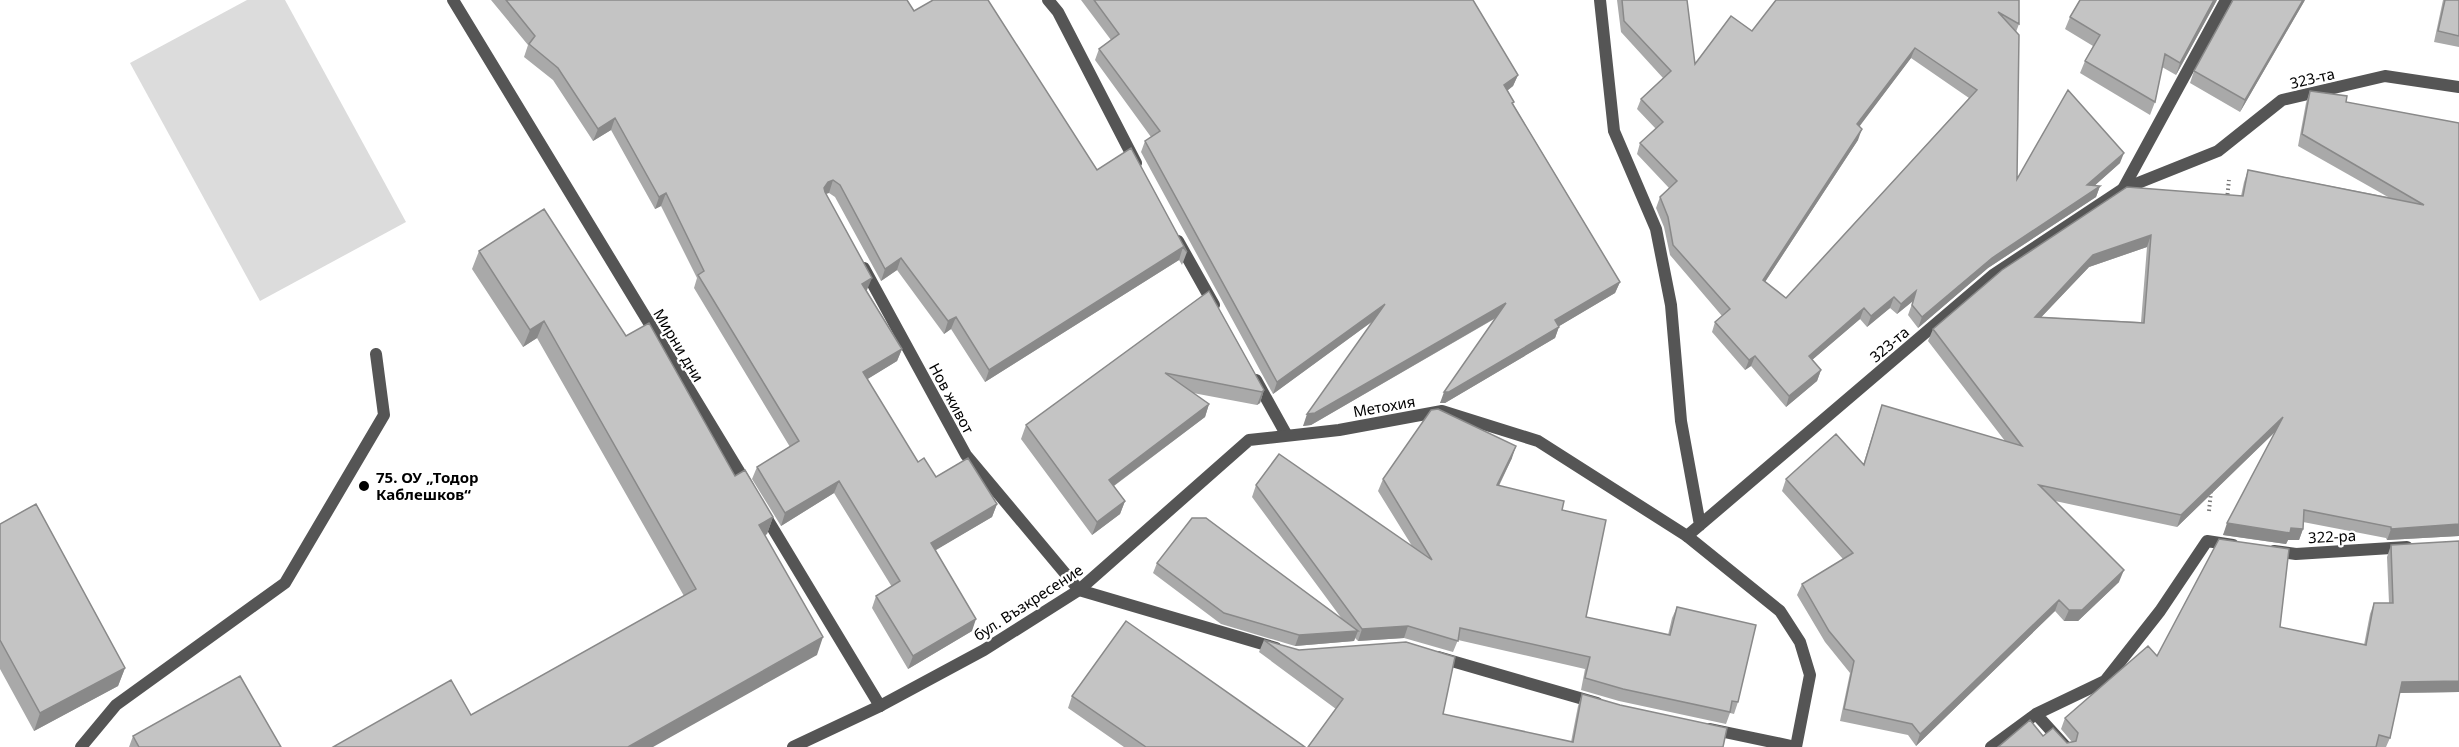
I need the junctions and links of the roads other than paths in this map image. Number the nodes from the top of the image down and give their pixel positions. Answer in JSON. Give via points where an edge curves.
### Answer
{"nodes":[{"id":1,"x":453,"y":0,"type":"edge"},
{"id":2,"x":1048,"y":0,"type":"edge"},
{"id":3,"x":1600,"y":0,"type":"edge"},
{"id":4,"x":2226,"y":0,"type":"edge"},
{"id":5,"x":2459,"y":87,"type":"edge"},
{"id":6,"x":1140,"y":170,"type":"edge"},
{"id":7,"x":2123,"y":189,"type":"junction"},
{"id":8,"x":1173,"y":232,"type":"edge"},
{"id":9,"x":856,"y":252,"type":"edge"},
{"id":10,"x":1218,"y":313,"type":"edge"},
{"id":11,"x":376,"y":354,"type":"dead end"},
{"id":12,"x":1252,"y":374,"type":"edge"},
{"id":13,"x":1286,"y":434,"type":"junction"},
{"id":14,"x":1700,"y":525,"type":"junction"},
{"id":15,"x":1687,"y":536,"type":"junction"},
{"id":16,"x":2240,"y":546,"type":"edge"},
{"id":17,"x":2424,"y":546,"type":"edge"},
{"id":18,"x":2263,"y":549,"type":"edge"},
{"id":19,"x":1079,"y":590,"type":"junction"},
{"id":20,"x":1283,"y":650,"type":"edge"},
{"id":21,"x":1424,"y":653,"type":"edge"},
{"id":22,"x":880,"y":706,"type":"junction"},
{"id":23,"x":1606,"y":706,"type":"edge"},
{"id":24,"x":2037,"y":714,"type":"junction"},
{"id":25,"x":1696,"y":726,"type":"edge"},
{"id":26,"x":81,"y":747,"type":"edge"},
{"id":27,"x":793,"y":747,"type":"edge"},
{"id":28,"x":1796,"y":747,"type":"edge"},
{"id":29,"x":1991,"y":747,"type":"edge"},
{"id":30,"x":2066,"y":747,"type":"edge"}],
"edges":[{"from":1,"to":22,"type":"street","name":"Мирни дни"},
{"from":2,"to":6,"type":"street","via":[[1058,12]]},
{"from":3,"to":14,"type":"street","via":[[1614,131],[1656,229],[1671,305],[1681,421]]},
{"from":4,"to":7,"type":"street","name":"323-та"},
{"from":5,"to":7,"type":"street","name":"323-та","via":[[2385,76],[2282,100],[2218,151]]},
{"from":7,"to":14,"type":"street","name":"323-та","via":[[1992,275]]},
{"from":8,"to":10,"type":"street"},
{"from":9,"to":19,"type":"street","name":"Нов живот","via":[[966,455]]},
{"from":11,"to":26,"type":"street","via":[[384,415],[285,583],[116,705]]},
{"from":12,"to":13,"type":"street"},
{"from":13,"to":15,"type":"street","name":"Метохия","via":[[1339,430],[1442,411],[1538,441]]},
{"from":13,"to":19,"type":"street","name":"бул. Възкресение","via":[[1249,440]]},
{"from":14,"to":15,"type":"street","name":"323-та"},
{"from":15,"to":28,"type":"street","name":"Метохия","via":[[1780,611],[1800,642],[1810,675]]},
{"from":16,"to":24,"type":"street","via":[[2207,542],[2105,681]]},
{"from":17,"to":18,"type":"street","name":"322-ра","via":[[2296,554]]},
{"from":19,"to":20,"type":"street"},
{"from":19,"to":22,"type":"street","name":"бул. Възкресение","via":[[984,650]]},
{"from":21,"to":23,"type":"street"},
{"from":22,"to":27,"type":"street","name":"бул. Възкресение"},
{"from":24,"to":29,"type":"street"},
{"from":24,"to":30,"type":"street"},
{"from":25,"to":28,"type":"street"}]}
